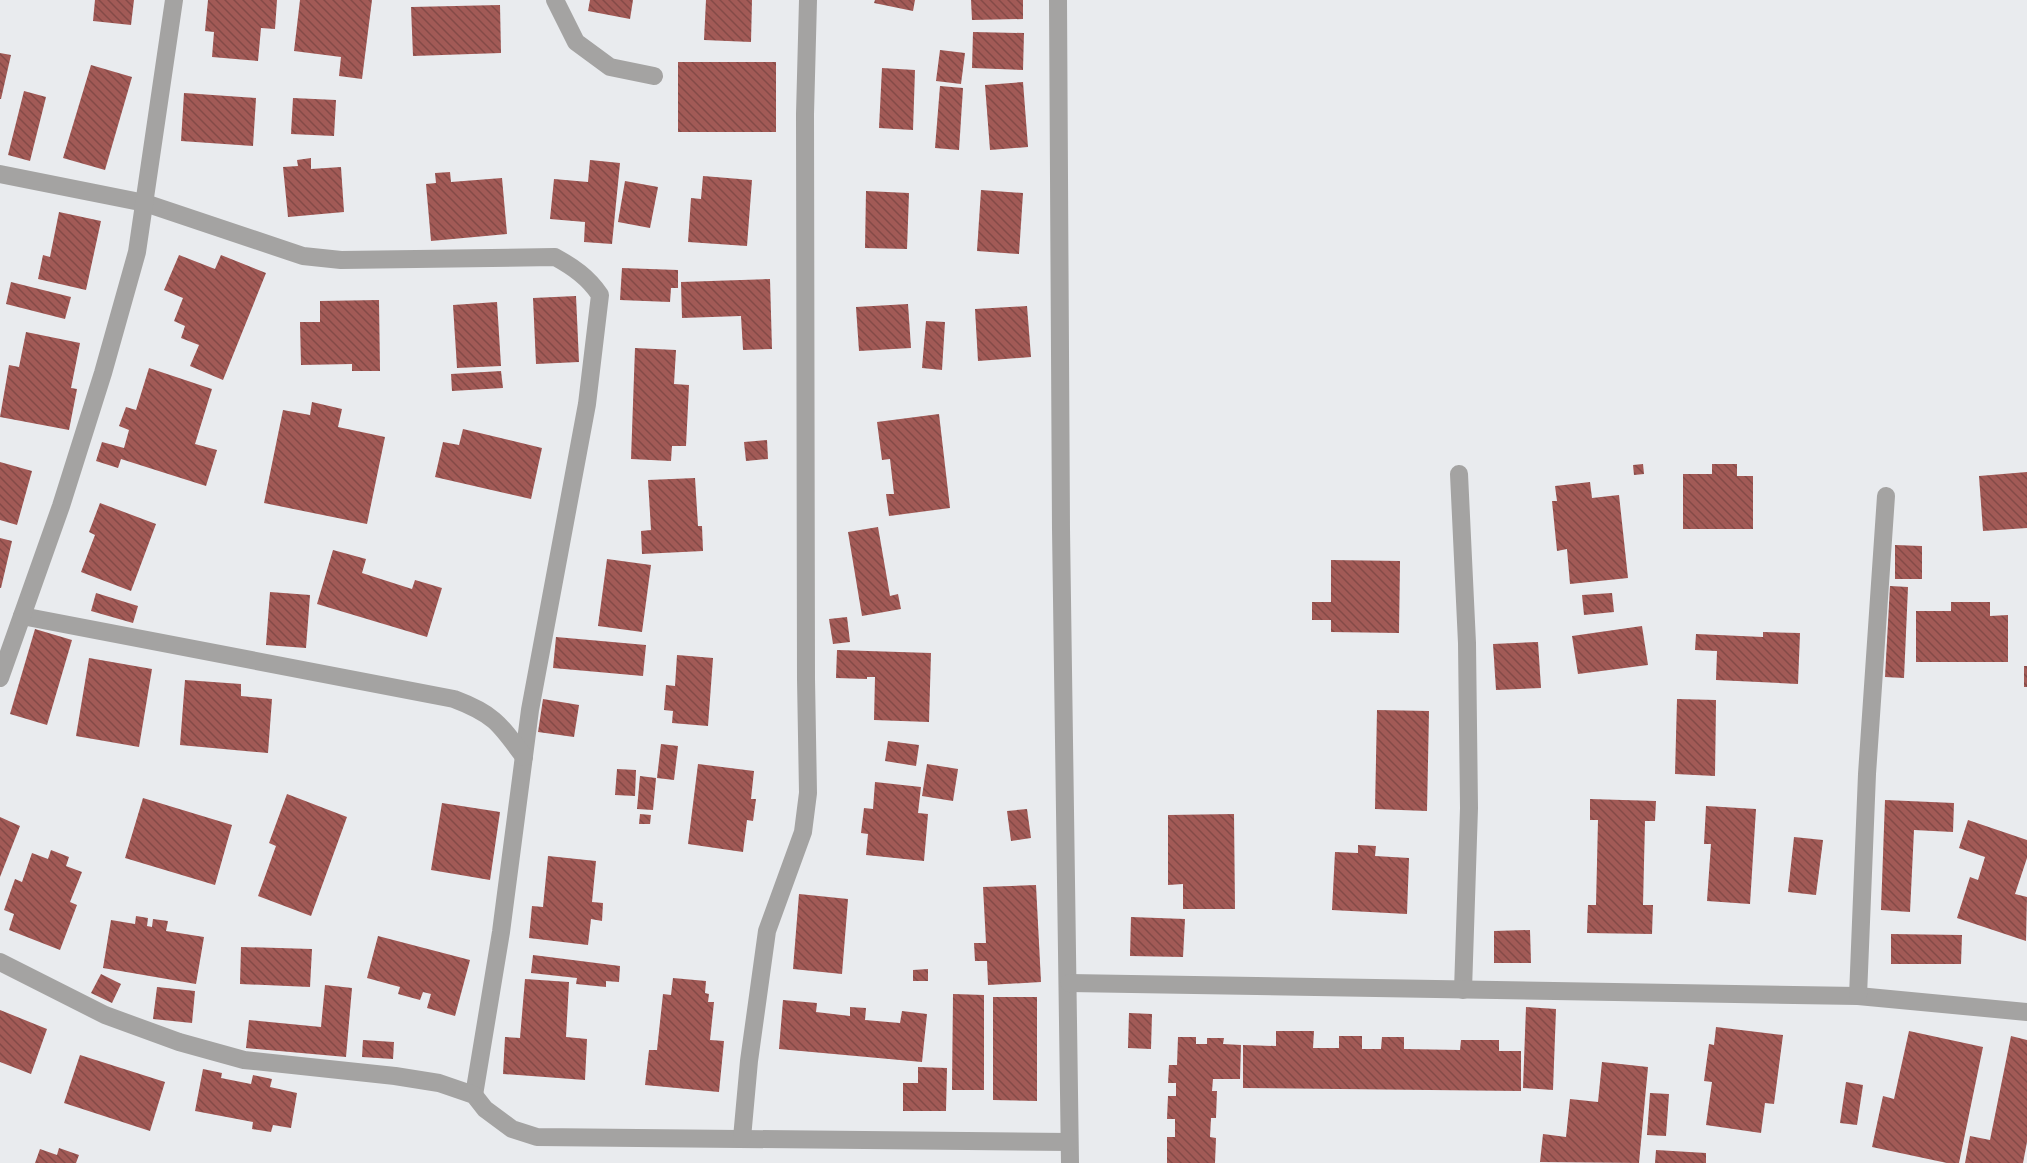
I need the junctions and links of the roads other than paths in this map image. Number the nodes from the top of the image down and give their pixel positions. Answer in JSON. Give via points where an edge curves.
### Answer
{"nodes":[{"id":1,"x":174,"y":0,"type":"edge"},
{"id":2,"x":555,"y":0,"type":"edge"},
{"id":3,"x":808,"y":0,"type":"edge"},
{"id":4,"x":1058,"y":0,"type":"edge"},
{"id":5,"x":654,"y":76,"type":"dead end"},
{"id":6,"x":0,"y":174,"type":"edge"},
{"id":7,"x":145,"y":203,"type":"junction"},
{"id":8,"x":1459,"y":474,"type":"dead end"},
{"id":9,"x":1886,"y":496,"type":"dead end"},
{"id":10,"x":22,"y":616,"type":"junction"},
{"id":11,"x":0,"y":678,"type":"edge"},
{"id":12,"x":524,"y":757,"type":"junction"},
{"id":13,"x":0,"y":962,"type":"edge"},
{"id":14,"x":1069,"y":983,"type":"junction"},
{"id":15,"x":1463,"y":990,"type":"junction"},
{"id":16,"x":1858,"y":996,"type":"junction"},
{"id":17,"x":2027,"y":1012,"type":"edge"},
{"id":18,"x":474,"y":1095,"type":"junction"},
{"id":19,"x":742,"y":1138,"type":"junction"},
{"id":20,"x":1069,"y":1142,"type":"junction"},
{"id":21,"x":1070,"y":1163,"type":"edge"}],
"edges":[{"from":1,"to":7,"type":"street"},
{"from":2,"to":5,"type":"street","via":[[576,42],[610,67]]},
{"from":3,"to":19,"type":"street","via":[[808,793],[803,832],[767,931]]},
{"from":4,"to":14,"type":"street","via":[[1060,529]]},
{"from":6,"to":7,"type":"street"},
{"from":7,"to":10,"type":"street","via":[[137,252],[103,373]]},
{"from":7,"to":12,"type":"street","via":[[303,256],[341,260],[555,257],[590,280],[600,295],[587,404]]},
{"from":8,"to":15,"type":"street","via":[[1469,808]]},
{"from":9,"to":16,"type":"street","via":[[1867,774]]},
{"from":10,"to":11,"type":"street"},
{"from":10,"to":12,"type":"street","via":[[454,699],[478,708],[501,725]]},
{"from":12,"to":18,"type":"street"},
{"from":13,"to":18,"type":"street","via":[[105,1015],[222,1054],[244,1060],[439,1083]]},
{"from":14,"to":15,"type":"street"},
{"from":14,"to":20,"type":"street"},
{"from":15,"to":16,"type":"street"},
{"from":16,"to":17,"type":"street"},
{"from":18,"to":19,"type":"street","via":[[485,1109],[512,1129],[537,1137]]},
{"from":19,"to":20,"type":"street"},
{"from":20,"to":21,"type":"street"}]}
